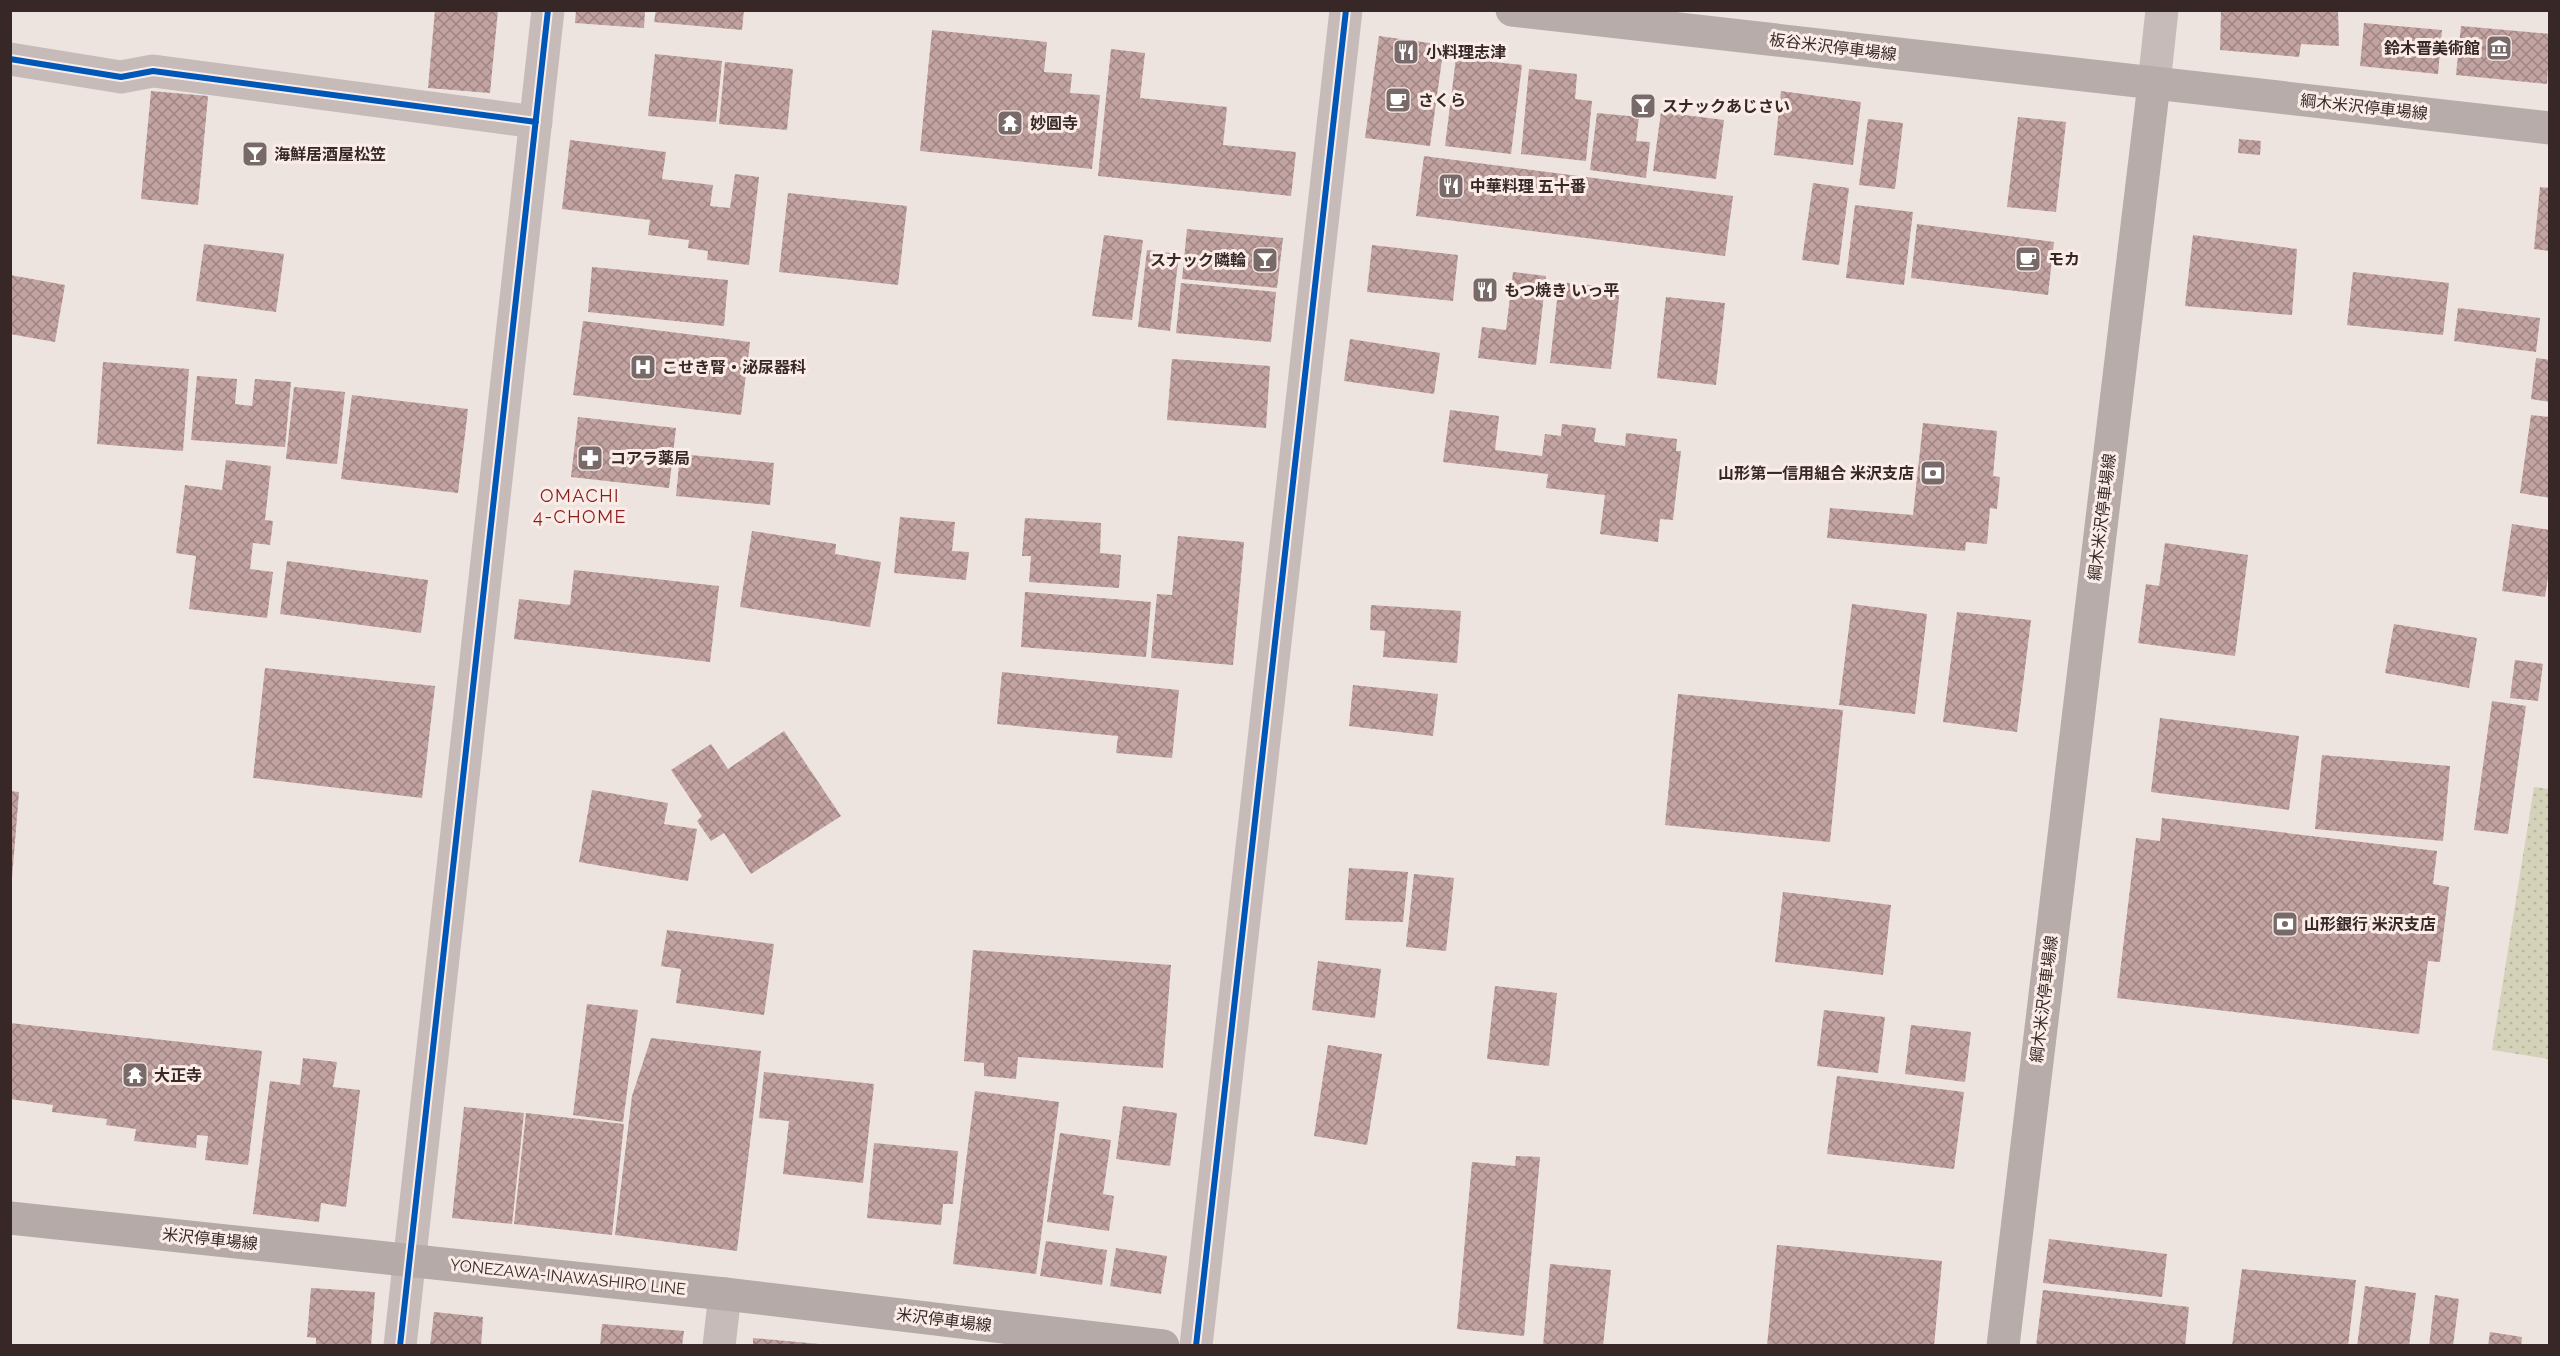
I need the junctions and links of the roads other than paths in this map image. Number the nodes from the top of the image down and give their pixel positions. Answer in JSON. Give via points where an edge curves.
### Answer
{"nodes":[{"id":1,"x":548,"y":10,"type":"edge"},
{"id":2,"x":1346,"y":10,"type":"edge"},
{"id":3,"x":1512,"y":10,"type":"edge"},
{"id":4,"x":2162,"y":10,"type":"edge"},
{"id":5,"x":10,"y":59,"type":"edge"},
{"id":6,"x":2154,"y":84,"type":"junction"},
{"id":7,"x":536,"y":122,"type":"junction"},
{"id":8,"x":2550,"y":128,"type":"edge"},
{"id":9,"x":10,"y":1218,"type":"edge"},
{"id":10,"x":410,"y":1260,"type":"junction"},
{"id":11,"x":726,"y":1294,"type":"junction"},
{"id":12,"x":400,"y":1346,"type":"edge"},
{"id":13,"x":719,"y":1346,"type":"edge"},
{"id":14,"x":1163,"y":1346,"type":"edge"},
{"id":15,"x":1196,"y":1346,"type":"edge"},
{"id":16,"x":2003,"y":1346,"type":"edge"}],
"edges":[{"from":1,"to":7,"type":"street"},
{"from":2,"to":15,"type":"street"},
{"from":3,"to":6,"type":"main road","name":"板谷米沢停車場線"},
{"from":4,"to":6,"type":"street"},
{"from":5,"to":7,"type":"street","via":[[121,77],[153,71]]},
{"from":6,"to":8,"type":"main road","name":"綱木米沢停車場線"},
{"from":6,"to":16,"type":"main road","name":"綱木米沢停車場線"},
{"from":7,"to":10,"type":"street"},
{"from":9,"to":10,"type":"main road","name":"米沢停車場線"},
{"from":10,"to":11,"type":"main road","name":"YONEZAWA-INAWASHIRO LINE"},
{"from":10,"to":12,"type":"street"},
{"from":11,"to":13,"type":"street"},
{"from":11,"to":14,"type":"main road","name":"米沢停車場線"}]}
